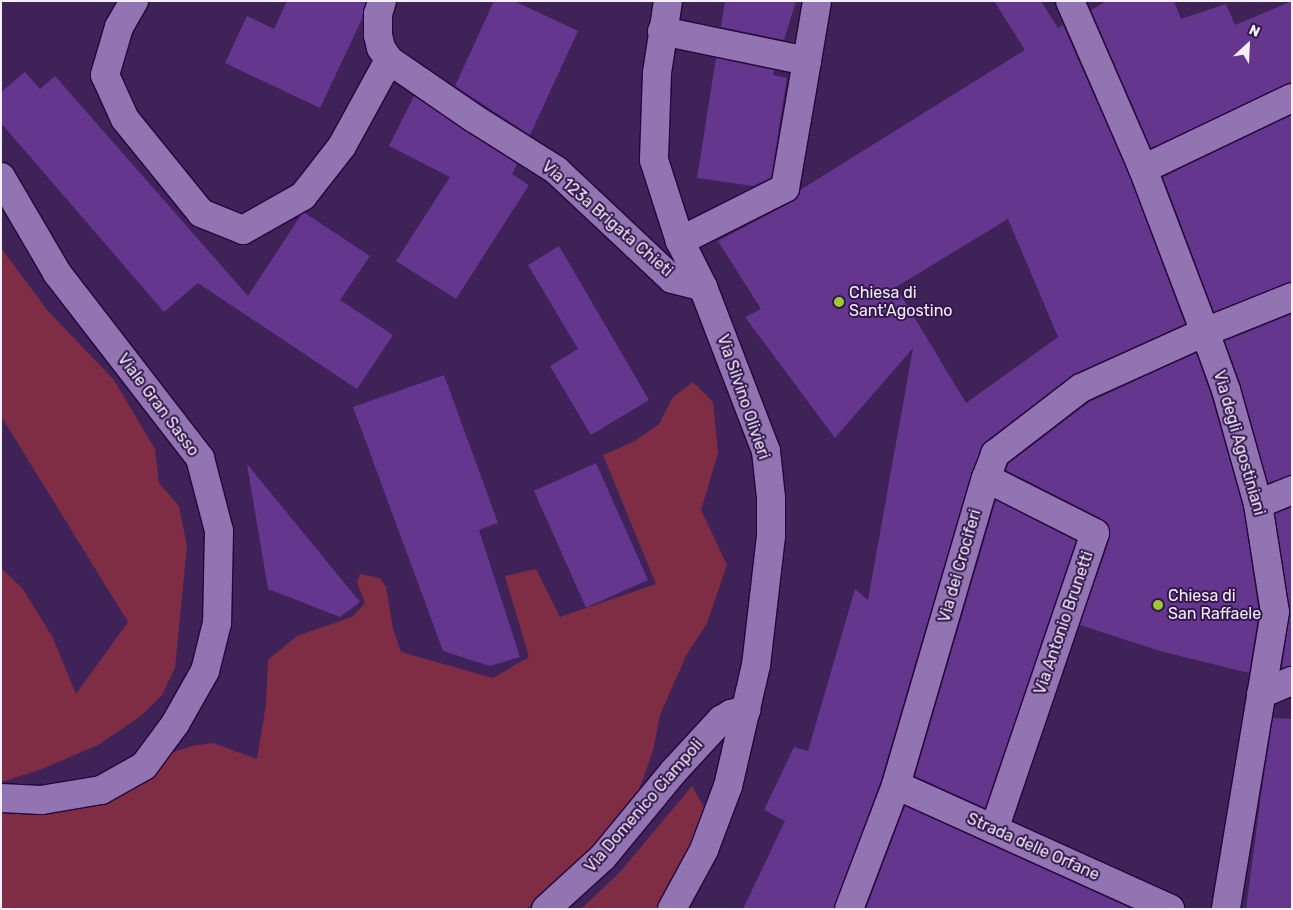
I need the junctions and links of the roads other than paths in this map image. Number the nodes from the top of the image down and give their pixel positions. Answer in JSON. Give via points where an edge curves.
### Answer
{"nodes":[{"id":1,"x":134,"y":1,"type":"edge"},
{"id":2,"x":382,"y":1,"type":"edge"},
{"id":3,"x":668,"y":1,"type":"edge"},
{"id":4,"x":817,"y":1,"type":"edge"},
{"id":5,"x":1076,"y":4,"type":"edge"},
{"id":6,"x":662,"y":31,"type":"junction"},
{"id":7,"x":389,"y":60,"type":"junction"},
{"id":8,"x":807,"y":61,"type":"junction"},
{"id":9,"x":1292,"y":98,"type":"edge"},
{"id":10,"x":1143,"y":169,"type":"junction"},
{"id":11,"x":1,"y":177,"type":"edge"},
{"id":12,"x":680,"y":240,"type":"junction"},
{"id":13,"x":704,"y":287,"type":"junction"},
{"id":14,"x":1292,"y":297,"type":"edge"},
{"id":15,"x":1205,"y":332,"type":"junction"},
{"id":16,"x":986,"y":478,"type":"junction"},
{"id":17,"x":1292,"y":490,"type":"edge"},
{"id":18,"x":1258,"y":504,"type":"junction"},
{"id":19,"x":1292,"y":681,"type":"edge"},
{"id":20,"x":1261,"y":694,"type":"junction"},
{"id":21,"x":746,"y":710,"type":"junction"},
{"id":22,"x":896,"y":785,"type":"junction"},
{"id":23,"x":1,"y":798,"type":"edge"},
{"id":24,"x":994,"y":829,"type":"junction"},
{"id":25,"x":546,"y":909,"type":"edge"},
{"id":26,"x":672,"y":909,"type":"edge"},
{"id":27,"x":849,"y":909,"type":"edge"},
{"id":28,"x":1170,"y":909,"type":"edge"},
{"id":29,"x":1226,"y":909,"type":"edge"}],
"edges":[{"from":1,"to":7,"type":"street","via":[[120,27],[105,75],[125,119],[201,213],[243,230],[303,196],[342,146]]},
{"from":2,"to":7,"type":"street","via":[[378,35]]},
{"from":3,"to":6,"type":"street","name":"Via Silvino Olivieri"},
{"from":4,"to":8,"type":"street"},
{"from":5,"to":10,"type":"street","name":"Via degli Agostiniani"},
{"from":6,"to":8,"type":"street"},
{"from":6,"to":12,"type":"street","name":"Via Silvino Olivieri","via":[[654,160]]},
{"from":7,"to":13,"type":"street","name":"Via 123a Brigata Chieti","via":[[556,170],[672,279]]},
{"from":8,"to":12,"type":"street","via":[[785,188]]},
{"from":9,"to":10,"type":"street"},
{"from":10,"to":15,"type":"street","name":"Via degli Agostiniani"},
{"from":11,"to":23,"type":"street","name":"Viale Gran Sasso","via":[[57,273],[200,458],[219,531],[216,623],[205,671],[174,724],[144,766],[101,790],[41,800]]},
{"from":12,"to":13,"type":"street","name":"Via Silvino Olivieri"},
{"from":13,"to":21,"type":"street","name":"Via Silvino Olivieri","via":[[766,451],[771,498],[771,536],[763,611]]},
{"from":14,"to":15,"type":"street","name":"Via dei Crociferi"},
{"from":15,"to":16,"type":"street","name":"Via dei Crociferi","via":[[1081,388],[995,454]]},
{"from":15,"to":18,"type":"street","name":"Via degli Agostiniani","via":[[1226,390]]},
{"from":16,"to":22,"type":"street","name":"Via dei Crociferi"},
{"from":16,"to":24,"type":"street","name":"Via Antonio Brunetti","via":[[1095,533]]},
{"from":17,"to":18,"type":"street"},
{"from":18,"to":20,"type":"street","name":"Via degli Agostiniani","via":[[1275,612]]},
{"from":19,"to":20,"type":"street"},
{"from":20,"to":29,"type":"street","name":"Via degli Agostiniani"},
{"from":21,"to":25,"type":"street","name":"Via Domenico Ciampoli","via":[[721,720],[603,857]]},
{"from":21,"to":26,"type":"street","name":"Via Silvino Olivieri","via":[[724,795],[704,850]]},
{"from":22,"to":24,"type":"street","name":"Strada delle Orfane"},
{"from":22,"to":27,"type":"street","name":"Via dei Crociferi"},
{"from":24,"to":28,"type":"street","name":"Strada delle Orfane"}]}
